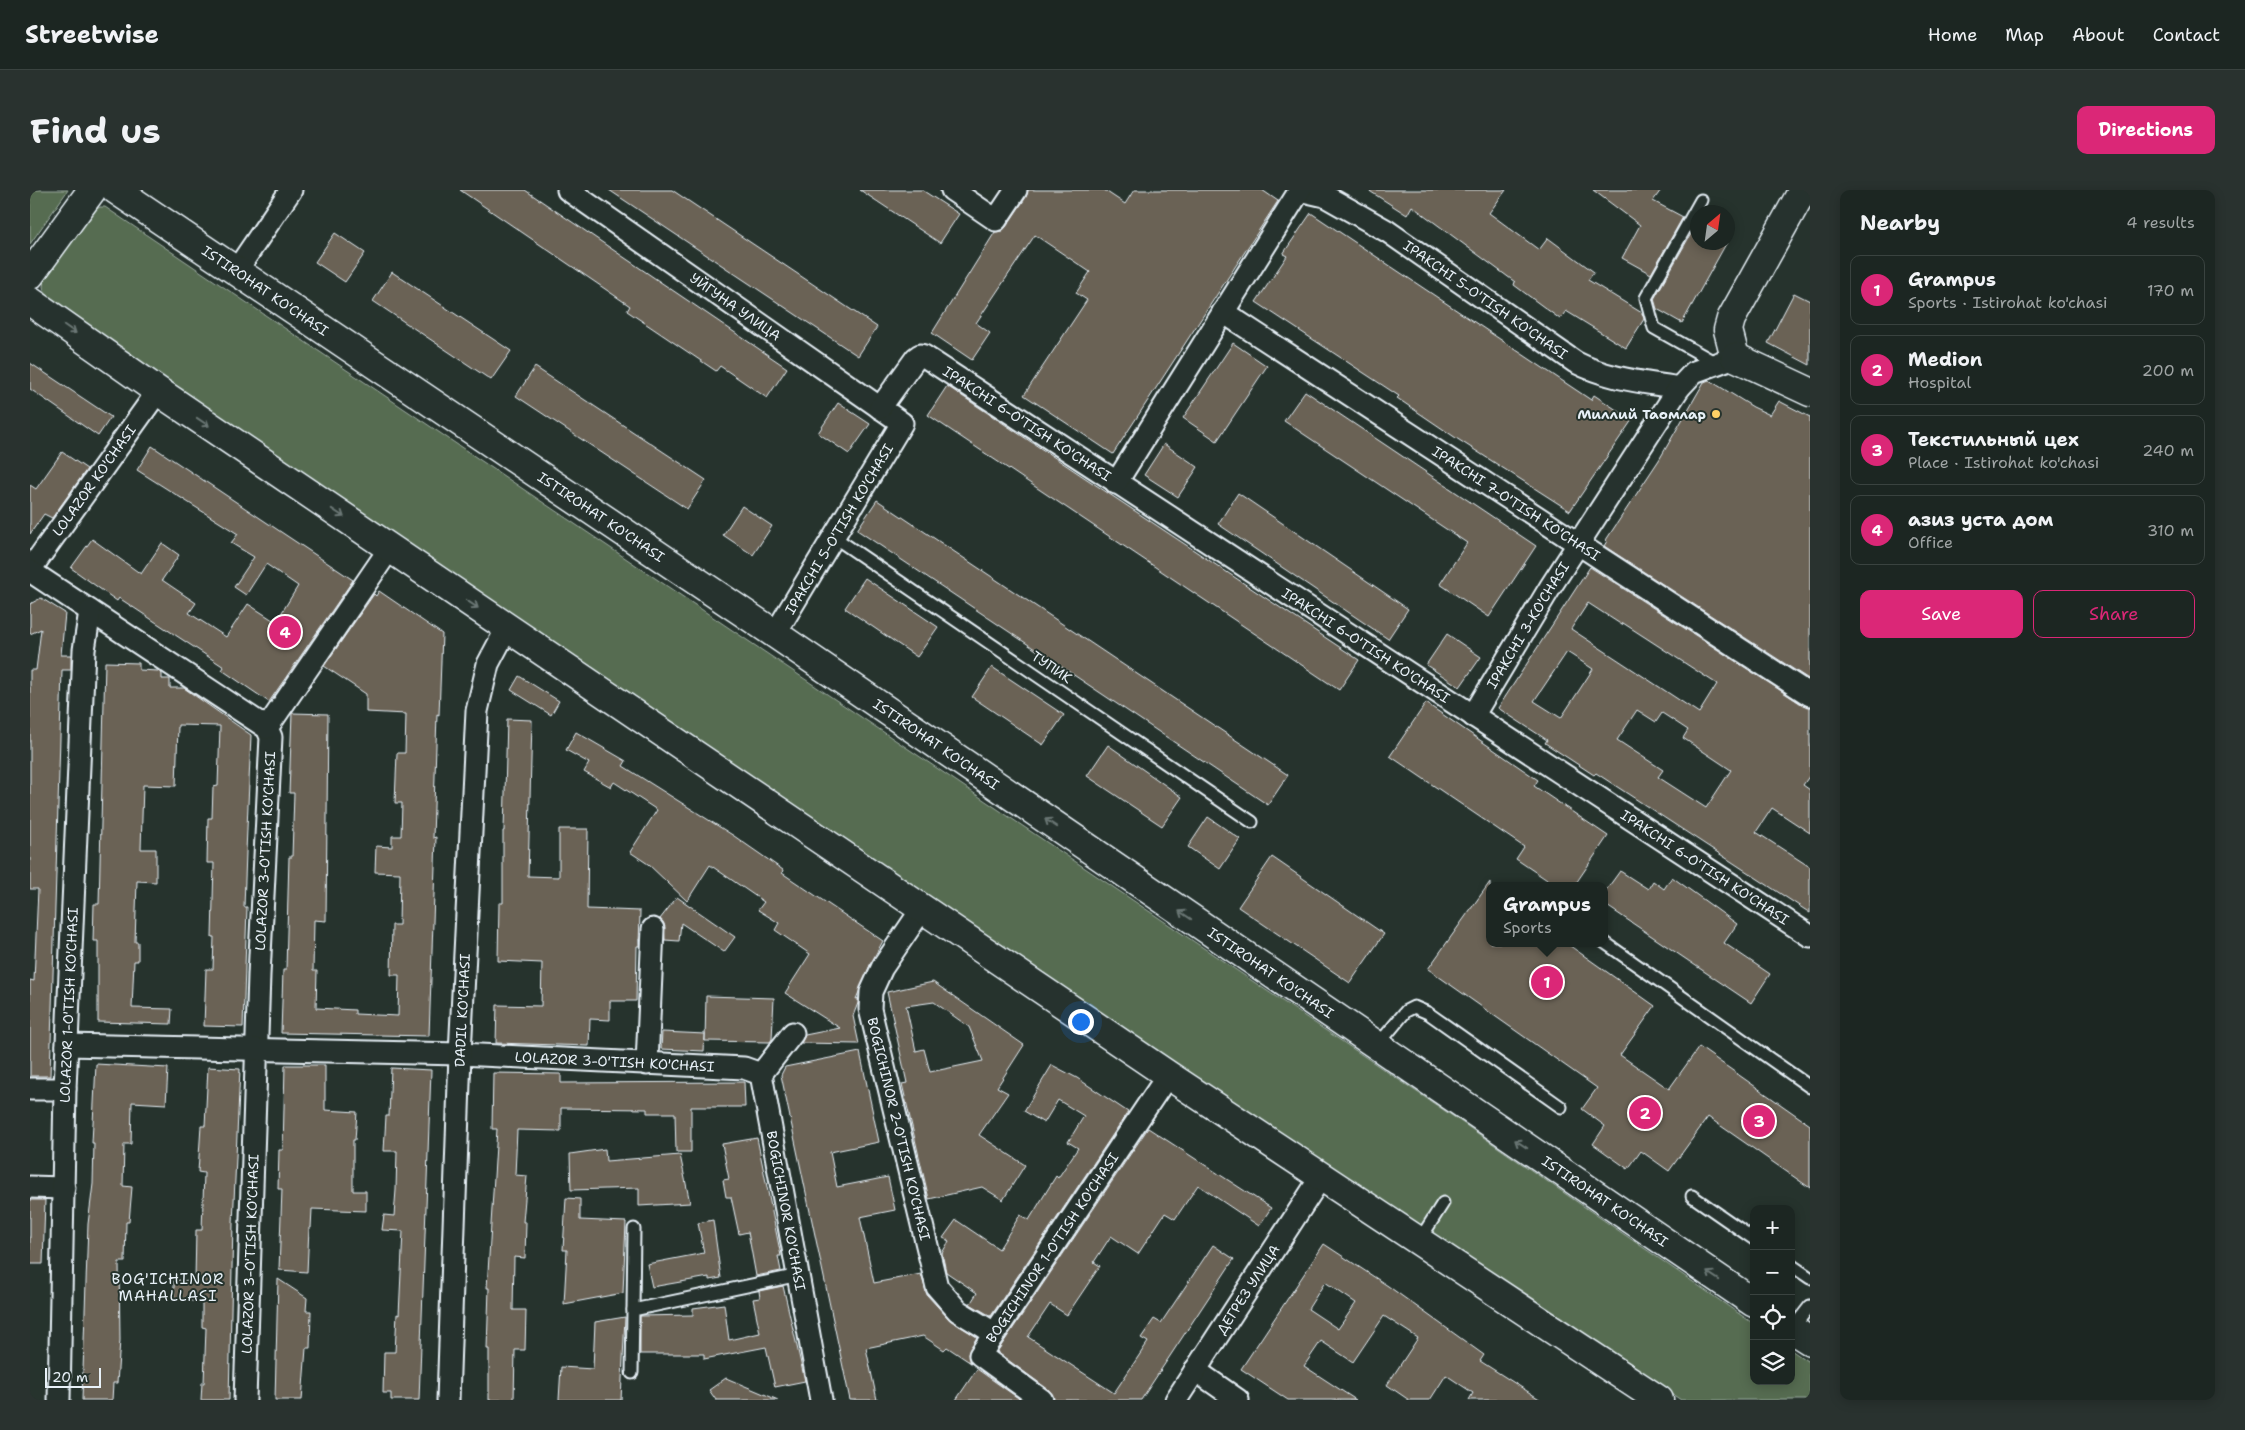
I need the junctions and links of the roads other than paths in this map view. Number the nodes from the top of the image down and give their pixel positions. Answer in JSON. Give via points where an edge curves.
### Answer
{"nodes":[{"id":1,"x":92,"y":190,"type":"edge"},
{"id":2,"x":116,"y":190,"type":"edge"},
{"id":3,"x":291,"y":190,"type":"edge"},
{"id":4,"x":568,"y":190,"type":"edge"},
{"id":5,"x":952,"y":190,"type":"edge"},
{"id":6,"x":1016,"y":190,"type":"edge"},
{"id":7,"x":1299,"y":190,"type":"edge"},
{"id":8,"x":1803,"y":190,"type":"edge"},
{"id":9,"x":1700,"y":200,"type":"dead end"},
{"id":10,"x":1810,"y":208,"type":"edge"},
{"id":11,"x":236,"y":271,"type":"junction"},
{"id":12,"x":30,"y":275,"type":"edge"},
{"id":13,"x":30,"y":301,"type":"edge"},
{"id":14,"x":1223,"y":312,"type":"junction"},
{"id":15,"x":1726,"y":360,"type":"junction"},
{"id":16,"x":1679,"y":388,"type":"junction"},
{"id":17,"x":158,"y":392,"type":"junction"},
{"id":18,"x":1810,"y":392,"type":"edge"},
{"id":19,"x":880,"y":408,"type":"junction"},
{"id":20,"x":902,"y":423,"type":"joint"},
{"id":21,"x":1116,"y":483,"type":"junction"},
{"id":22,"x":834,"y":537,"type":"junction"},
{"id":23,"x":1580,"y":545,"type":"junction"},
{"id":24,"x":390,"y":548,"type":"junction"},
{"id":25,"x":30,"y":571,"type":"edge"},
{"id":26,"x":90,"y":611,"type":"junction"},
{"id":27,"x":508,"y":628,"type":"junction"},
{"id":28,"x":775,"y":634,"type":"junction"},
{"id":29,"x":1810,"y":695,"type":"edge"},
{"id":30,"x":1473,"y":716,"type":"junction"},
{"id":31,"x":267,"y":728,"type":"junction"},
{"id":32,"x":1252,"y":822,"type":"dead end"},
{"id":33,"x":922,"y":909,"type":"junction"},
{"id":34,"x":653,"y":929,"type":"dead end"},
{"id":35,"x":1810,"y":936,"type":"edge"},
{"id":36,"x":1608,"y":945,"type":"edge"},
{"id":37,"x":793,"y":1033,"type":"dead end"},
{"id":38,"x":67,"y":1045,"type":"junction"},
{"id":39,"x":1377,"y":1046,"type":"junction"},
{"id":40,"x":257,"y":1048,"type":"junction"},
{"id":41,"x":460,"y":1054,"type":"junction"},
{"id":42,"x":646,"y":1064,"type":"junction"},
{"id":43,"x":761,"y":1074,"type":"junction"},
{"id":44,"x":1168,"y":1076,"type":"junction"},
{"id":45,"x":1810,"y":1087,"type":"edge"},
{"id":46,"x":30,"y":1089,"type":"edge"},
{"id":47,"x":64,"y":1089,"type":"junction"},
{"id":48,"x":1561,"y":1107,"type":"dead end"},
{"id":49,"x":1321,"y":1177,"type":"junction"},
{"id":50,"x":30,"y":1187,"type":"edge"},
{"id":51,"x":64,"y":1188,"type":"junction"},
{"id":52,"x":1692,"y":1196,"type":"dead end"},
{"id":53,"x":1443,"y":1203,"type":"dead end"},
{"id":54,"x":634,"y":1229,"type":"dead end"},
{"id":55,"x":1750,"y":1236,"type":"edge"},
{"id":56,"x":1419,"y":1241,"type":"junction"},
{"id":57,"x":1795,"y":1268,"type":"edge"},
{"id":58,"x":799,"y":1275,"type":"junction"},
{"id":59,"x":1810,"y":1278,"type":"edge"},
{"id":60,"x":1750,"y":1300,"type":"edge"},
{"id":61,"x":1810,"y":1306,"type":"edge"},
{"id":62,"x":633,"y":1310,"type":"junction"},
{"id":63,"x":994,"y":1333,"type":"junction"},
{"id":64,"x":1798,"y":1333,"type":"edge"},
{"id":65,"x":1195,"y":1370,"type":"junction"},
{"id":66,"x":632,"y":1373,"type":"dead end"},
{"id":67,"x":58,"y":1400,"type":"edge"},
{"id":68,"x":245,"y":1400,"type":"edge"},
{"id":69,"x":448,"y":1400,"type":"edge"},
{"id":70,"x":821,"y":1400,"type":"edge"},
{"id":71,"x":1042,"y":1400,"type":"edge"},
{"id":72,"x":1176,"y":1400,"type":"edge"},
{"id":73,"x":1238,"y":1400,"type":"edge"},
{"id":74,"x":1659,"y":1400,"type":"edge"}],
"edges":[{"from":1,"to":12,"type":"main road"},
{"from":2,"to":11,"type":"main road","name":"ISTIROHAT KO'CHASI"},
{"from":3,"to":11,"type":"street"},
{"from":4,"to":19,"type":"street","name":"УЙГУНА УЛИЦА"},
{"from":5,"to":6,"type":"street","via":[[996,220]]},
{"from":7,"to":14,"type":"street","name":"IPAKCHI 5-O'TISH KO'CHASI"},
{"from":7,"to":16,"type":"street","name":"IPAKCHI 5-O'TISH KO'CHASI","via":[[1325,196],[1371,221],[1575,362],[1614,377]]},
{"from":8,"to":15,"type":"main road","via":[[1731,319]]},
{"from":9,"to":15,"type":"lane","via":[[1646,298],[1654,328]]},
{"from":10,"to":15,"type":"main road"},
{"from":11,"to":28,"type":"main road","name":"ISTIROHAT KO'CHASI"},
{"from":13,"to":17,"type":"main road","one_way":true},
{"from":14,"to":21,"type":"street","name":"IPAKCHI 5-O'TISH KO'CHASI"},
{"from":14,"to":23,"type":"street","name":"IPAKCHI 7-O'TISH KO'CHASI"},
{"from":15,"to":16,"type":"street","name":"IPAKCHI 3-KO'CHASI","via":[[1694,372]]},
{"from":15,"to":18,"type":"main road"},
{"from":16,"to":23,"type":"street","name":"IPAKCHI 3-KO'CHASI"},
{"from":17,"to":24,"type":"main road","one_way":true},
{"from":17,"to":25,"type":"street","name":"LOLAZOR KO'CHASI"},
{"from":19,"to":20,"type":"street","name":"УЙГУНА УЛИЦА"},
{"from":19,"to":21,"type":"street","name":"IPAKCHI 6-O'TISH KO'CHASI","via":[[920,355]]},
{"from":20,"to":22,"type":"street","name":"IPAKCHI 5-O'TISH KO'CHASI"},
{"from":21,"to":30,"type":"street","name":"IPAKCHI 6-O'TISH KO'CHASI"},
{"from":22,"to":28,"type":"street","name":"IPAKCHI 5-O'TISH KO'CHASI"},
{"from":22,"to":32,"type":"lane","name":"ТУПИК"},
{"from":23,"to":29,"type":"street","name":"IPAKCHI 7-O'TISH KO'CHASI"},
{"from":23,"to":30,"type":"street","name":"IPAKCHI 3-KO'CHASI","via":[[1551,586]]},
{"from":24,"to":27,"type":"main road","one_way":true},
{"from":24,"to":31,"type":"street"},
{"from":25,"to":26,"type":"street"},
{"from":26,"to":31,"type":"street"},
{"from":26,"to":38,"type":"street","name":"LOLAZOR 1-O'TISH KO'CHASI","via":[[84,650]]},
{"from":27,"to":33,"type":"main road"},
{"from":27,"to":41,"type":"street","name":"DADIL KO'CHASI","via":[[488,664],[477,711]]},
{"from":39,"to":28,"type":"main road","name":"ISTIROHAT KO'CHASI","one_way":true},
{"from":30,"to":35,"type":"street","name":"IPAKCHI 6-O'TISH KO'CHASI"},
{"from":31,"to":40,"type":"street","name":"LOLAZOR 3-O'TISH KO'CHASI","via":[[270,737]]},
{"from":33,"to":44,"type":"main road"},
{"from":33,"to":63,"type":"street","name":"BOGICHINOR 2-O'TISH KO'CHASI","via":[[882,968],[871,992],[870,1009],[937,1287],[958,1311]]},
{"from":34,"to":42,"type":"street"},
{"from":36,"to":45,"type":"lane"},
{"from":37,"to":43,"type":"street"},
{"from":38,"to":40,"type":"street","name":"LOLAZOR 3-O'TISH KO'CHASI"},
{"from":38,"to":47,"type":"street","name":"LOLAZOR 1-O'TISH KO'CHASI"},
{"from":39,"to":48,"type":"lane","via":[[1406,1011],[1414,1008],[1428,1013]]},
{"from":60,"to":39,"type":"main road","name":"ISTIROHAT KO'CHASI","one_way":true},
{"from":40,"to":41,"type":"street","name":"LOLAZOR 3-O'TISH KO'CHASI"},
{"from":40,"to":68,"type":"street","name":"LOLAZOR 3-O'TISH KO'CHASI"},
{"from":41,"to":42,"type":"street","name":"LOLAZOR 3-O'TISH KO'CHASI"},
{"from":41,"to":69,"type":"street","name":"DADIL KO'CHASI"},
{"from":42,"to":43,"type":"street","name":"LOLAZOR 3-O'TISH KO'CHASI","via":[[744,1068]]},
{"from":43,"to":58,"type":"street","name":"BOGICHINOR KO'CHASI"},
{"from":44,"to":49,"type":"main road"},
{"from":44,"to":63,"type":"street","name":"BOGICHINOR 1-O'TISH KO'CHASI"},
{"from":46,"to":47,"type":"street"},
{"from":47,"to":51,"type":"street","name":"LOLAZOR 1-O'TISH KO'CHASI"},
{"from":49,"to":56,"type":"main road"},
{"from":49,"to":65,"type":"street","name":"ДЕГРЕЗ УЛИЦА"},
{"from":50,"to":51,"type":"street"},
{"from":51,"to":67,"type":"street","name":"LOLAZOR 1-O'TISH KO'CHASI"},
{"from":52,"to":55,"type":"lane"},
{"from":53,"to":56,"type":"lane"},
{"from":54,"to":62,"type":"lane"},
{"from":56,"to":74,"type":"main road"},
{"from":57,"to":59,"type":"lane"},
{"from":58,"to":62,"type":"lane"},
{"from":58,"to":70,"type":"street","name":"BOGICHINOR KO'CHASI"},
{"from":61,"to":64,"type":"lane"},
{"from":62,"to":66,"type":"lane"},
{"from":63,"to":71,"type":"street","name":"BOGICHINOR 1-O'TISH KO'CHASI","via":[[980,1355]]},
{"from":65,"to":72,"type":"street","name":"ДЕГРЕЗ УЛИЦА"},
{"from":65,"to":73,"type":"street"}]}
